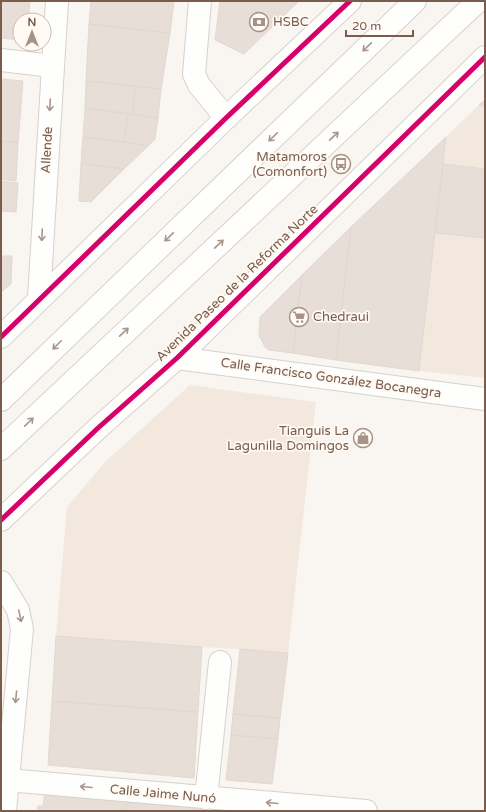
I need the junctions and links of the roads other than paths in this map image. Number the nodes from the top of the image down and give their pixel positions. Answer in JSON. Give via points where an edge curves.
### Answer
{"nodes":[{"id":1,"x":57,"y":1,"type":"edge"},
{"id":2,"x":200,"y":1,"type":"edge"},
{"id":3,"x":350,"y":1,"type":"edge"},
{"id":4,"x":415,"y":1,"type":"edge"},
{"id":5,"x":478,"y":1,"type":"edge"},
{"id":6,"x":485,"y":57,"type":"edge"},
{"id":7,"x":1,"y":60,"type":"edge"},
{"id":8,"x":52,"y":66,"type":"junction"},
{"id":9,"x":226,"y":118,"type":"junction"},
{"id":10,"x":39,"y":298,"type":"junction"},
{"id":11,"x":1,"y":337,"type":"edge"},
{"id":12,"x":177,"y":358,"type":"junction"},
{"id":13,"x":485,"y":399,"type":"edge"},
{"id":14,"x":1,"y":400,"type":"edge"},
{"id":15,"x":1,"y":449,"type":"edge"},
{"id":16,"x":1,"y":520,"type":"edge"},
{"id":17,"x":1,"y":582,"type":"edge"},
{"id":18,"x":220,"y":662,"type":"dead end"},
{"id":19,"x":6,"y":780,"type":"junction"},
{"id":20,"x":206,"y":798,"type":"junction"},
{"id":21,"x":5,"y":811,"type":"edge"},
{"id":22,"x":366,"y":811,"type":"edge"}],
"edges":[{"from":1,"to":8,"type":"street","name":"Allende"},
{"from":2,"to":9,"type":"street","via":[[194,74],[199,85]]},
{"from":3,"to":9,"type":"street"},
{"from":4,"to":14,"type":"street","one_way":true},
{"from":15,"to":5,"type":"street","one_way":true},
{"from":6,"to":12,"type":"street","name":"Avenida Paseo de la Reforma Norte"},
{"from":7,"to":8,"type":"street"},
{"from":8,"to":10,"type":"street","name":"Allende","one_way":true},
{"from":9,"to":10,"type":"street"},
{"from":10,"to":11,"type":"street"},
{"from":12,"to":13,"type":"street","name":"Calle Francisco González Bocanegra"},
{"from":12,"to":16,"type":"street","name":"Avenida Paseo de la Reforma Norte"},
{"from":17,"to":19,"type":"street","one_way":true,"via":[[18,610],[22,629]]},
{"from":18,"to":20,"type":"street"},
{"from":20,"to":19,"type":"street","name":"Calle Jaime Nunó","one_way":true},
{"from":19,"to":21,"type":"street"},
{"from":22,"to":20,"type":"street","name":"Calle Jaime Nunó","one_way":true}]}
